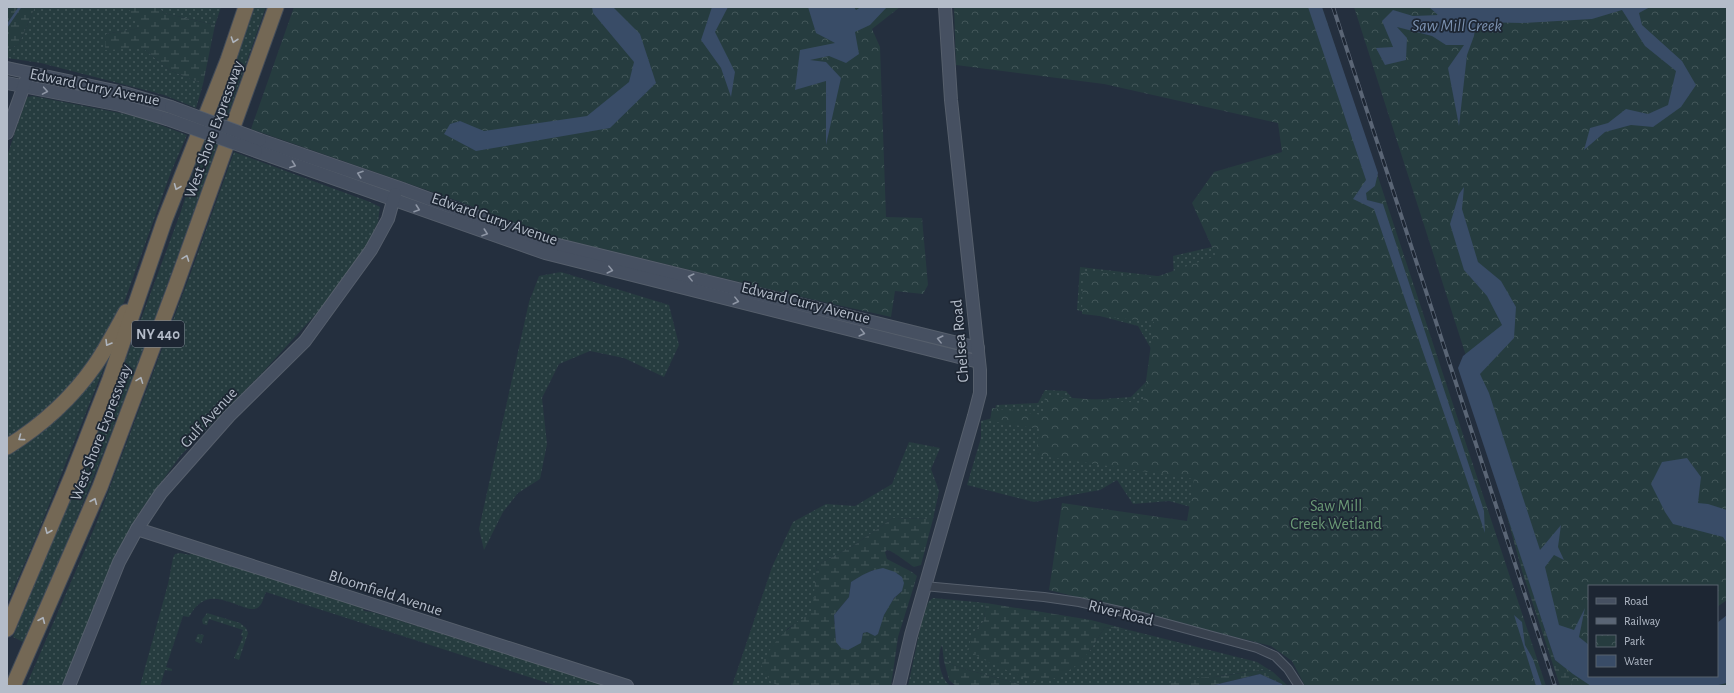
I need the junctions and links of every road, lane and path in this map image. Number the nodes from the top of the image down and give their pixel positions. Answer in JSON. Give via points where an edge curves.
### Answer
{"nodes":[{"id":1,"x":246,"y":7,"type":"edge"},
{"id":2,"x":276,"y":7,"type":"edge"},
{"id":3,"x":945,"y":7,"type":"edge"},
{"id":4,"x":7,"y":68,"type":"edge"},
{"id":5,"x":28,"y":73,"type":"junction"},
{"id":6,"x":7,"y":83,"type":"edge"},
{"id":7,"x":24,"y":87,"type":"junction"},
{"id":8,"x":7,"y":133,"type":"edge"},
{"id":9,"x":397,"y":187,"type":"junction"},
{"id":10,"x":393,"y":201,"type":"junction"},
{"id":11,"x":164,"y":219,"type":"junction"},
{"id":12,"x":828,"y":311,"type":"junction"},
{"id":13,"x":825,"y":323,"type":"junction"},
{"id":14,"x":978,"y":348,"type":"junction"},
{"id":15,"x":979,"y":362,"type":"junction"},
{"id":16,"x":7,"y":447,"type":"edge"},
{"id":17,"x":137,"y":529,"type":"junction"},
{"id":18,"x":924,"y":586,"type":"junction"},
{"id":19,"x":7,"y":629,"type":"edge"},
{"id":20,"x":13,"y":686,"type":"edge"},
{"id":21,"x":69,"y":686,"type":"edge"},
{"id":22,"x":626,"y":686,"type":"edge"},
{"id":23,"x":899,"y":686,"type":"edge"},
{"id":24,"x":1299,"y":686,"type":"edge"}],
"edges":[{"from":1,"to":11,"type":"highway","name":"West Shore Expressway","number":"NY 440","one_way":true,"via":[[228,60]]},
{"from":20,"to":2,"type":"highway","name":"West Shore Expressway","number":"NY 440","one_way":true,"via":[[100,487]]},
{"from":3,"to":14,"type":"street","name":"Chelsea Road","via":[[951,100]]},
{"from":4,"to":5,"type":"street","name":"Edward Curry Avenue"},
{"from":5,"to":7,"type":"street"},
{"from":9,"to":5,"type":"street","name":"Edward Curry Avenue","one_way":true,"bridge":true,"via":[[171,107],[124,93]]},
{"from":6,"to":7,"type":"street","name":"Edward Curry Avenue"},
{"from":7,"to":8,"type":"street"},
{"from":7,"to":10,"type":"street","name":"Edward Curry Avenue","one_way":true,"bridge":true,"via":[[120,105],[167,118]]},
{"from":9,"to":10,"type":"street","name":"Gulf Avenue"},
{"from":12,"to":9,"type":"street","name":"Edward Curry Avenue","one_way":true,"via":[[546,242]]},
{"from":10,"to":13,"type":"street","name":"Edward Curry Avenue","one_way":true,"via":[[545,253]]},
{"from":10,"to":17,"type":"street","name":"Gulf Avenue","via":[[388,219],[371,250],[305,341],[228,416],[161,493]]},
{"from":11,"to":16,"type":"highway","one_way":true,"via":[[133,300],[95,366],[48,417]]},
{"from":11,"to":19,"type":"highway","name":"West Shore Expressway","number":"NY 440","one_way":true,"via":[[110,379]]},
{"from":12,"to":13,"type":"street"},
{"from":14,"to":12,"type":"street","name":"Edward Curry Avenue","one_way":true},
{"from":13,"to":15,"type":"street","name":"Edward Curry Avenue","one_way":true},
{"from":14,"to":15,"type":"street","name":"Chelsea Road"},
{"from":15,"to":18,"type":"street","name":"Chelsea Road","via":[[980,393]]},
{"from":17,"to":21,"type":"street","name":"Gulf Avenue","via":[[119,562]]},
{"from":17,"to":22,"type":"street","name":"Bloomfield Avenue"},
{"from":18,"to":23,"type":"street","name":"Chelsea Road"},
{"from":18,"to":24,"type":"street","name":"River Road","via":[[1044,597],[1124,612],[1257,648],[1275,656],[1288,669]]}]}
